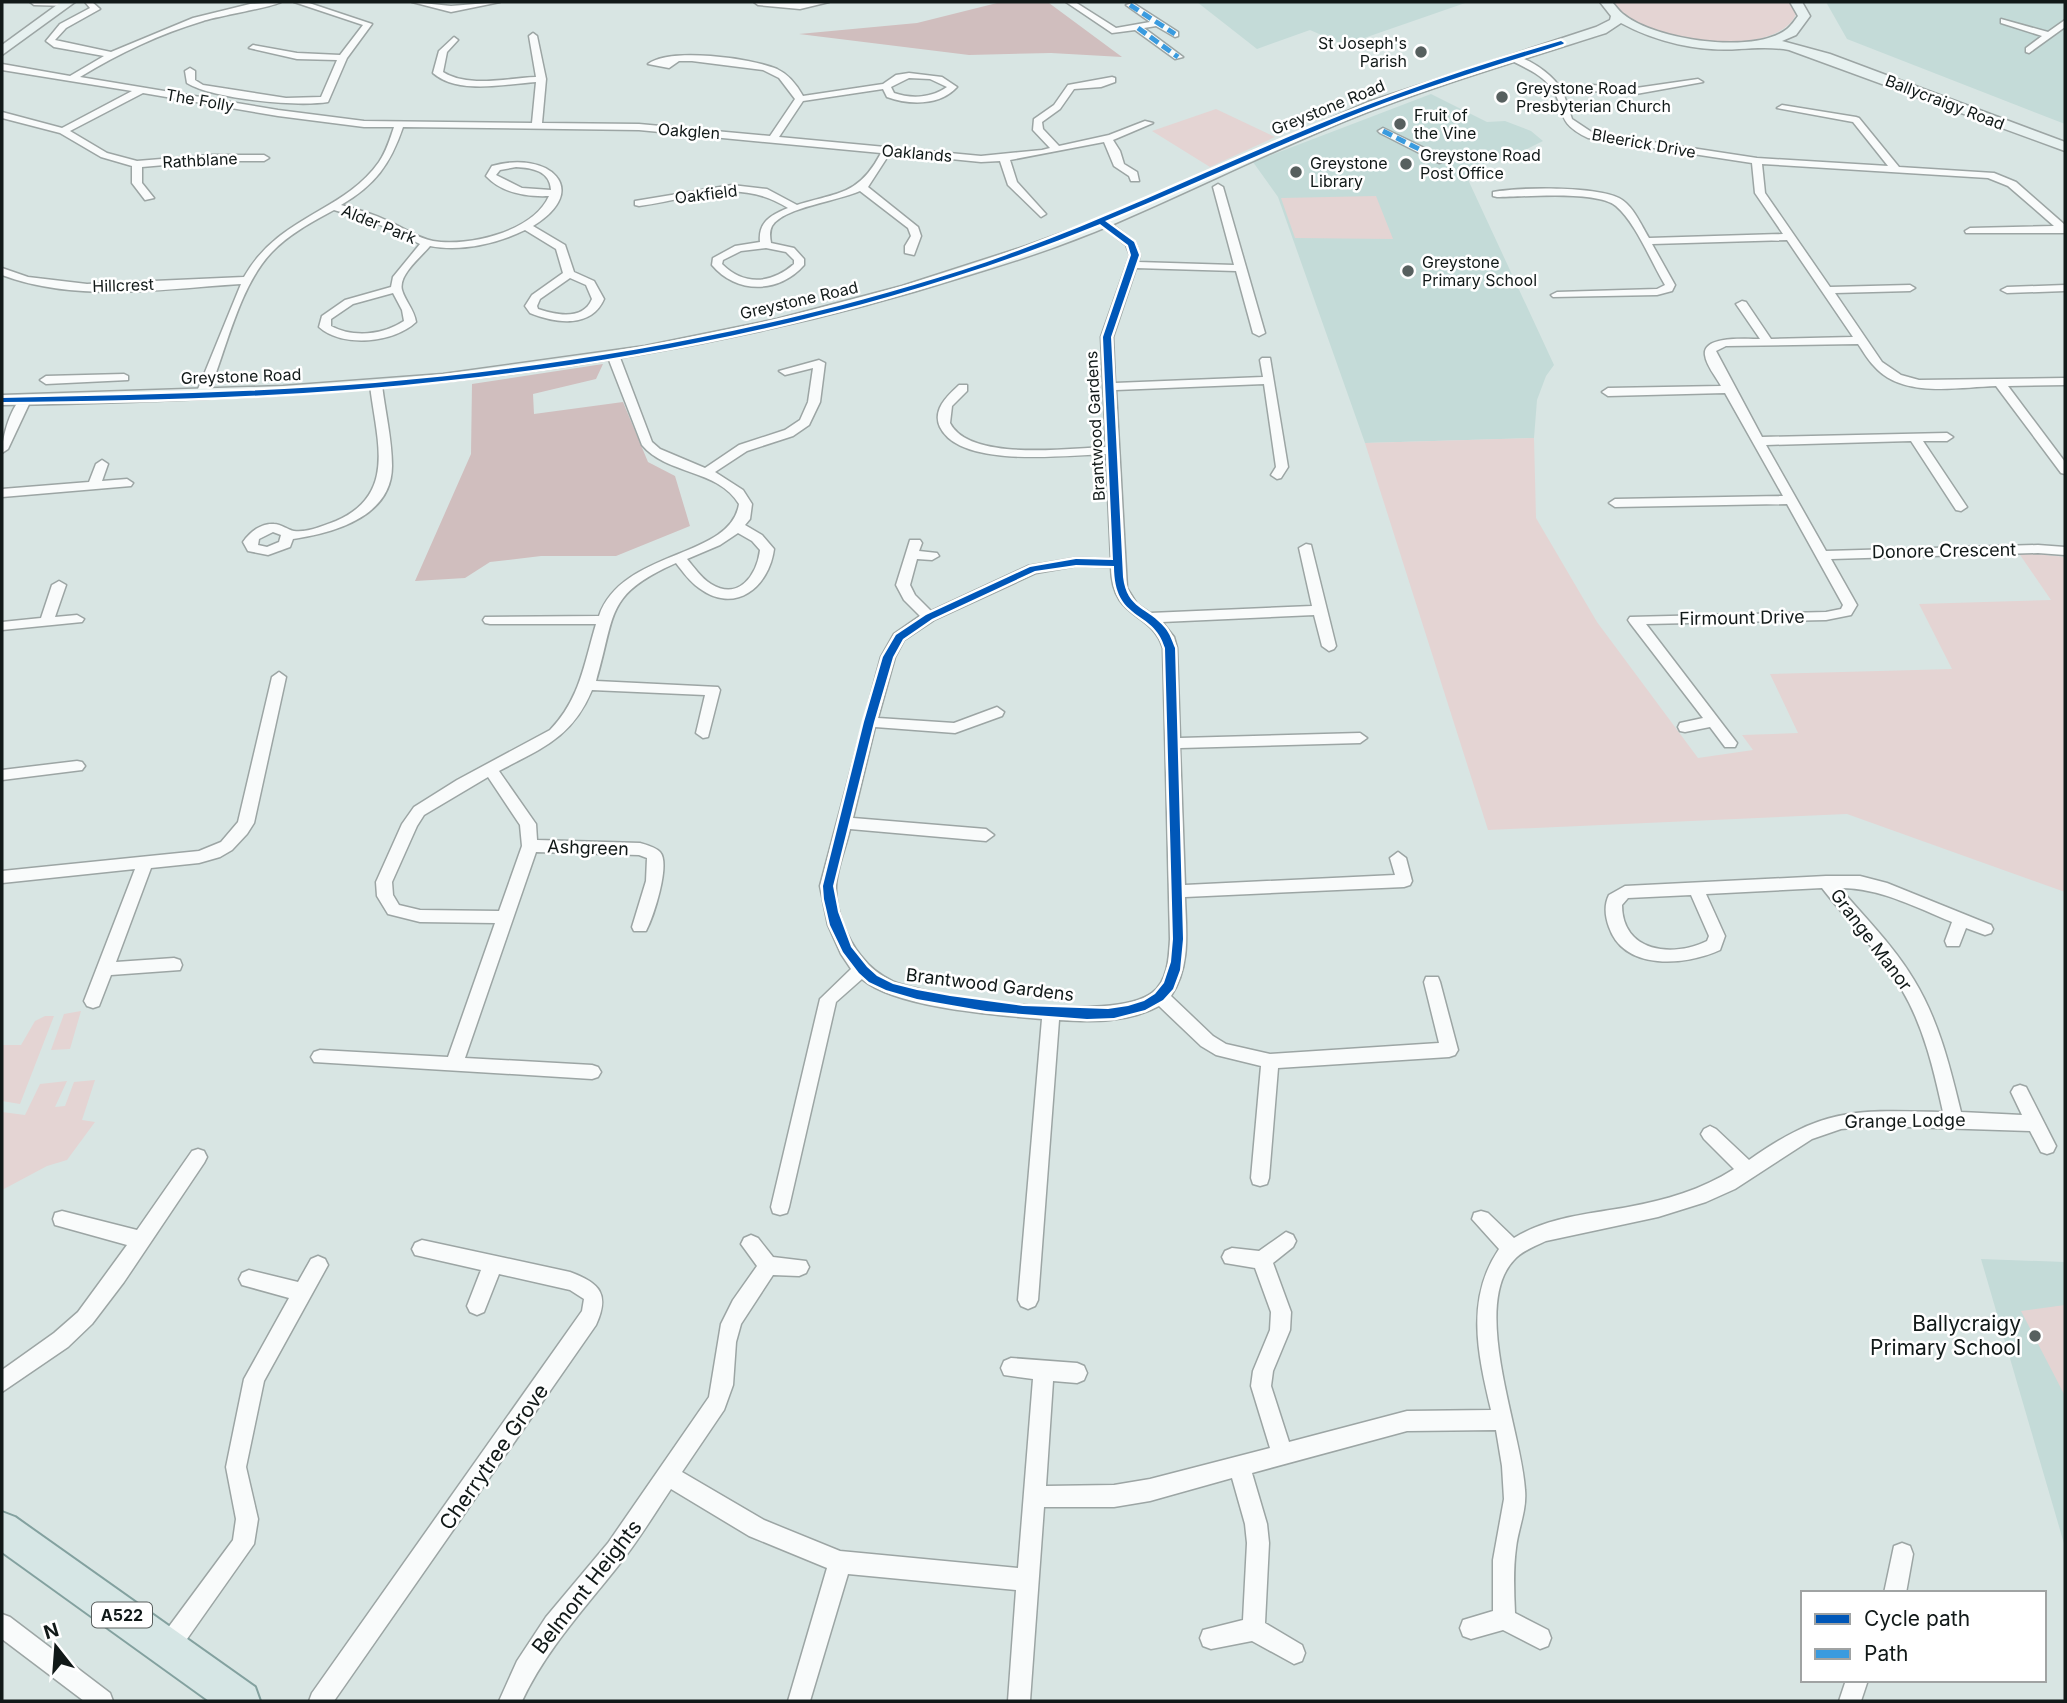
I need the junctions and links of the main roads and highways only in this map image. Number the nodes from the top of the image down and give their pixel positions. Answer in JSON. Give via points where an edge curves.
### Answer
{"nodes":[{"id":1,"x":1606,"y":2,"type":"edge"},
{"id":2,"x":1796,"y":2,"type":"edge"},
{"id":3,"x":68,"y":3,"type":"edge"},
{"id":4,"x":1617,"y":16,"type":"junction"},
{"id":5,"x":1801,"y":25,"type":"junction"},
{"id":6,"x":1589,"y":34,"type":"junction"},
{"id":7,"x":1657,"y":35,"type":"junction"},
{"id":8,"x":1766,"y":42,"type":"junction"},
{"id":9,"x":2,"y":51,"type":"edge"},
{"id":10,"x":1825,"y":57,"type":"junction"},
{"id":11,"x":2065,"y":147,"type":"edge"},
{"id":12,"x":2,"y":400,"type":"edge"},
{"id":13,"x":2,"y":1530,"type":"edge"},
{"id":14,"x":241,"y":1701,"type":"edge"}],
"edges":[{"from":1,"to":4,"type":"main road"},
{"from":2,"to":5,"type":"main road","via":[[1804,16]]},
{"from":3,"to":9,"type":"main road"},
{"from":4,"to":6,"type":"main road","name":"Greystone Road","via":[[1616,22]]},
{"from":4,"to":7,"type":"main road"},
{"from":5,"to":8,"type":"main road"},
{"from":5,"to":10,"type":"main road"},
{"from":6,"to":7,"type":"main road","name":"Greystone Road"},
{"from":6,"to":12,"type":"main road","name":"Greystone Road","via":[[1343,117],[1034,249],[905,290],[773,323],[613,355],[376,385]]},
{"from":7,"to":8,"type":"main road","via":[[1705,44]]},
{"from":8,"to":10,"type":"main road","name":"Ballycraigy Road"},
{"from":10,"to":11,"type":"main road","name":"Ballycraigy Road"},
{"from":13,"to":14,"type":"main road","number":"A522"}]}
